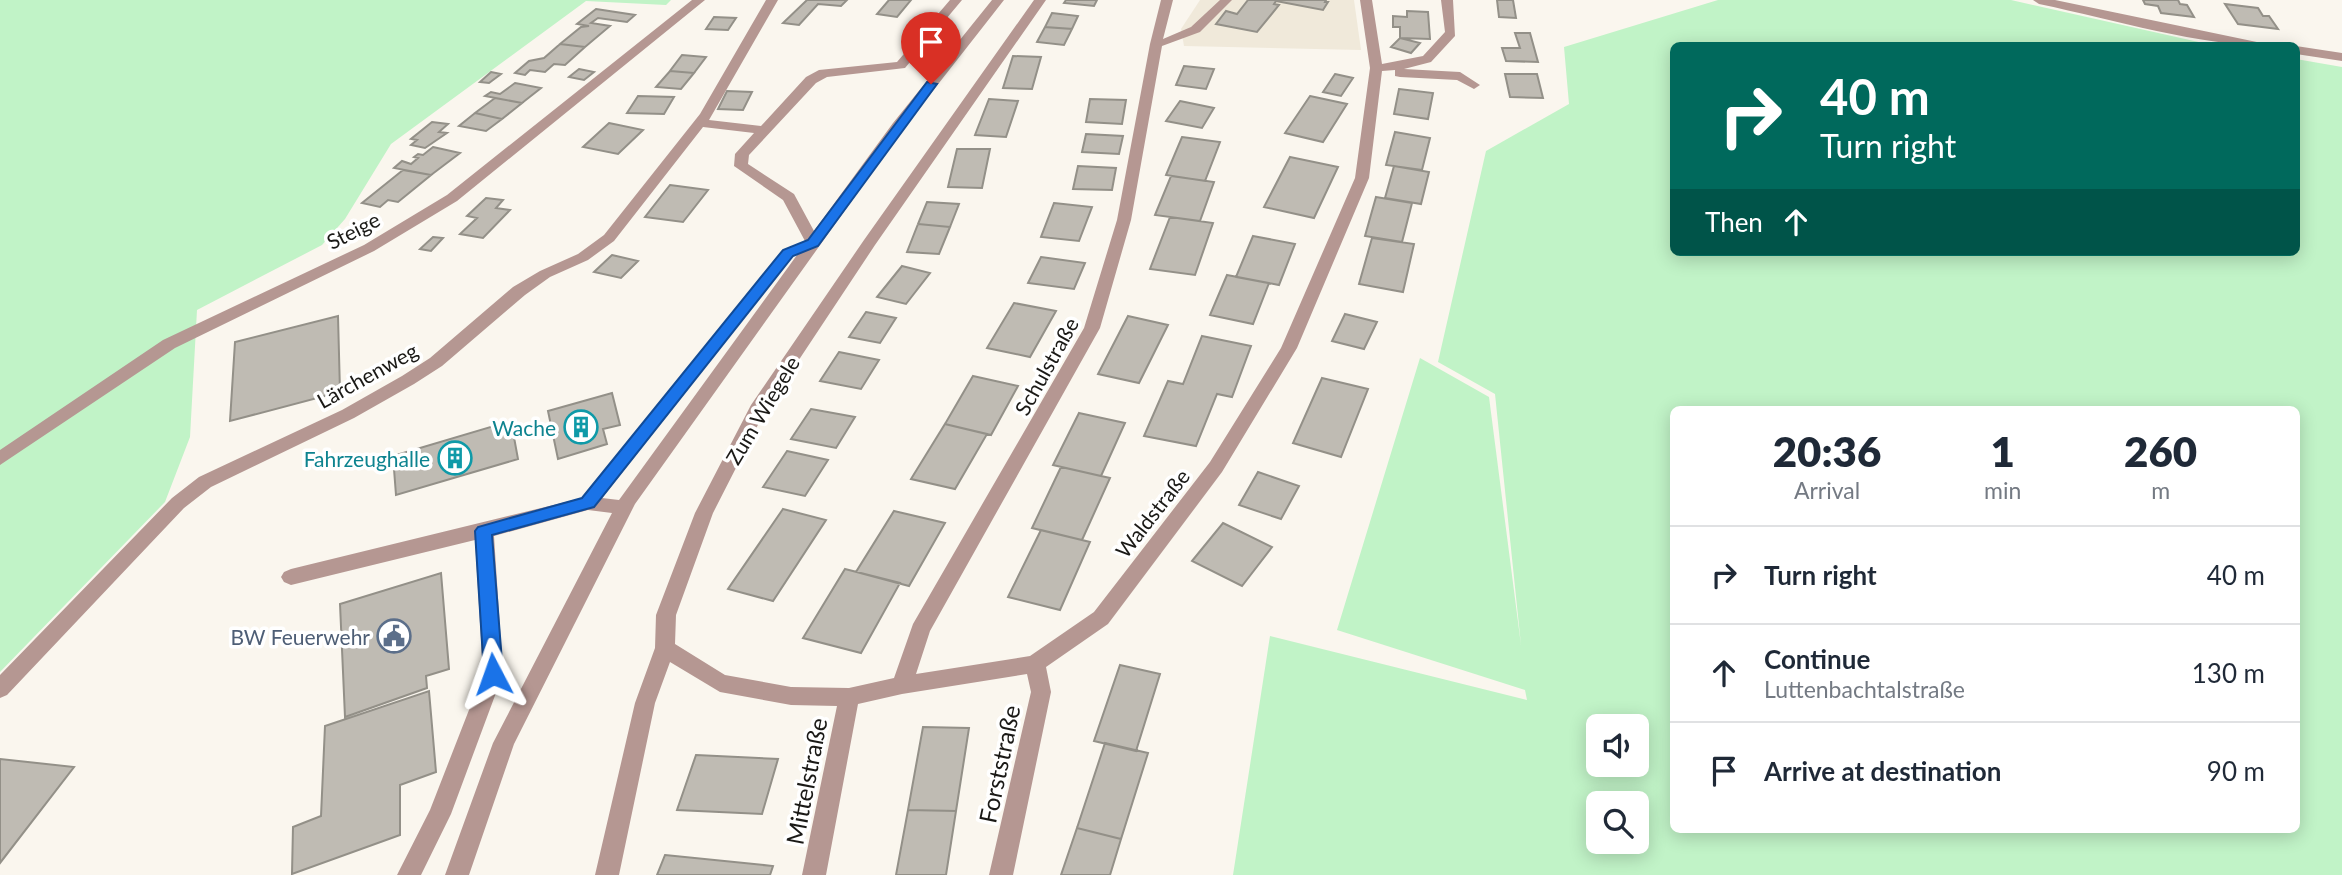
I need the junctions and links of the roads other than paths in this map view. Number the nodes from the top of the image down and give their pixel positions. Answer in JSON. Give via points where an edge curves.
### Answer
{"nodes":[{"id":1,"x":699,"y":0,"type":"edge"},
{"id":2,"x":772,"y":0,"type":"edge"},
{"id":3,"x":956,"y":0,"type":"edge"},
{"id":4,"x":998,"y":0,"type":"edge"},
{"id":5,"x":1040,"y":0,"type":"edge"},
{"id":6,"x":1167,"y":0,"type":"edge"},
{"id":7,"x":1226,"y":0,"type":"edge"},
{"id":8,"x":1366,"y":0,"type":"edge"},
{"id":9,"x":1447,"y":0,"type":"edge"},
{"id":10,"x":2039,"y":0,"type":"edge"},
{"id":11,"x":2247,"y":42,"type":"edge"},
{"id":12,"x":1156,"y":44,"type":"junction"},
{"id":13,"x":2300,"y":51,"type":"edge"},
{"id":14,"x":2342,"y":57,"type":"edge"},
{"id":15,"x":1376,"y":68,"type":"junction"},
{"id":16,"x":1474,"y":85,"type":"dead end"},
{"id":17,"x":699,"y":124,"type":"junction"},
{"id":18,"x":764,"y":130,"type":"junction"},
{"id":19,"x":813,"y":243,"type":"junction"},
{"id":20,"x":0,"y":459,"type":"edge"},
{"id":21,"x":588,"y":503,"type":"junction"},
{"id":22,"x":623,"y":508,"type":"junction"},
{"id":23,"x":484,"y":531,"type":"junction"},
{"id":24,"x":291,"y":578,"type":"dead end"},
{"id":25,"x":665,"y":648,"type":"junction"},
{"id":26,"x":1035,"y":664,"type":"junction"},
{"id":27,"x":902,"y":685,"type":"junction"},
{"id":28,"x":0,"y":689,"type":"edge"},
{"id":29,"x":849,"y":698,"type":"junction"},
{"id":30,"x":409,"y":875,"type":"edge"},
{"id":31,"x":457,"y":875,"type":"edge"},
{"id":32,"x":607,"y":875,"type":"edge"},
{"id":33,"x":814,"y":875,"type":"edge"},
{"id":34,"x":1001,"y":875,"type":"edge"}],
"edges":[{"from":1,"to":20,"type":"street","name":"Steige","via":[[452,198],[369,248],[169,344]]},
{"from":2,"to":17,"type":"street","name":"Lärchenweg"},
{"from":3,"to":18,"type":"street","via":[[901,65],[824,73],[811,80]]},
{"from":4,"to":19,"type":"street"},
{"from":5,"to":25,"type":"street","name":"Zum Wiegele","via":[[757,410],[704,513],[666,615]]},
{"from":6,"to":12,"type":"street","name":"Schulstraße"},
{"from":7,"to":12,"type":"street","via":[[1201,29],[1180,40]]},
{"from":8,"to":15,"type":"street","name":"Waldstraße"},
{"from":9,"to":15,"type":"street","via":[[1451,33],[1427,59]]},
{"from":10,"to":11,"type":"street"},
{"from":12,"to":27,"type":"street","name":"Schulstraße","via":[[1124,220],[1093,328],[919,630]]},
{"from":13,"to":14,"type":"street"},
{"from":15,"to":16,"type":"street","via":[[1460,76]]},
{"from":15,"to":26,"type":"street","name":"Waldstraße","via":[[1363,178],[1289,348],[1216,467],[1101,618]]},
{"from":17,"to":18,"type":"street"},
{"from":17,"to":28,"type":"street","name":"Lärchenweg","via":[[608,238],[583,257],[519,291],[408,380],[205,482],[178,503]]},
{"from":18,"to":19,"type":"street","via":[[743,154],[741,166],[789,197]]},
{"from":19,"to":21,"type":"street","via":[[788,253]]},
{"from":19,"to":22,"type":"street"},
{"from":21,"to":22,"type":"street"},
{"from":21,"to":23,"type":"street"},
{"from":22,"to":31,"type":"street","via":[[504,743]]},
{"from":23,"to":24,"type":"street"},
{"from":23,"to":30,"type":"street","via":[[493,674],[440,814]]},
{"from":25,"to":29,"type":"street","name":"Waldstraße","via":[[720,683],[791,696]]},
{"from":25,"to":32,"type":"street","name":"Zum Wiegele","via":[[645,703]]},
{"from":26,"to":27,"type":"street","name":"Waldstraße"},
{"from":26,"to":34,"type":"street","name":"Forststraße","via":[[1041,692]]},
{"from":27,"to":29,"type":"street","name":"Waldstraße"},
{"from":29,"to":33,"type":"street","name":"Mittelstraße"}]}
